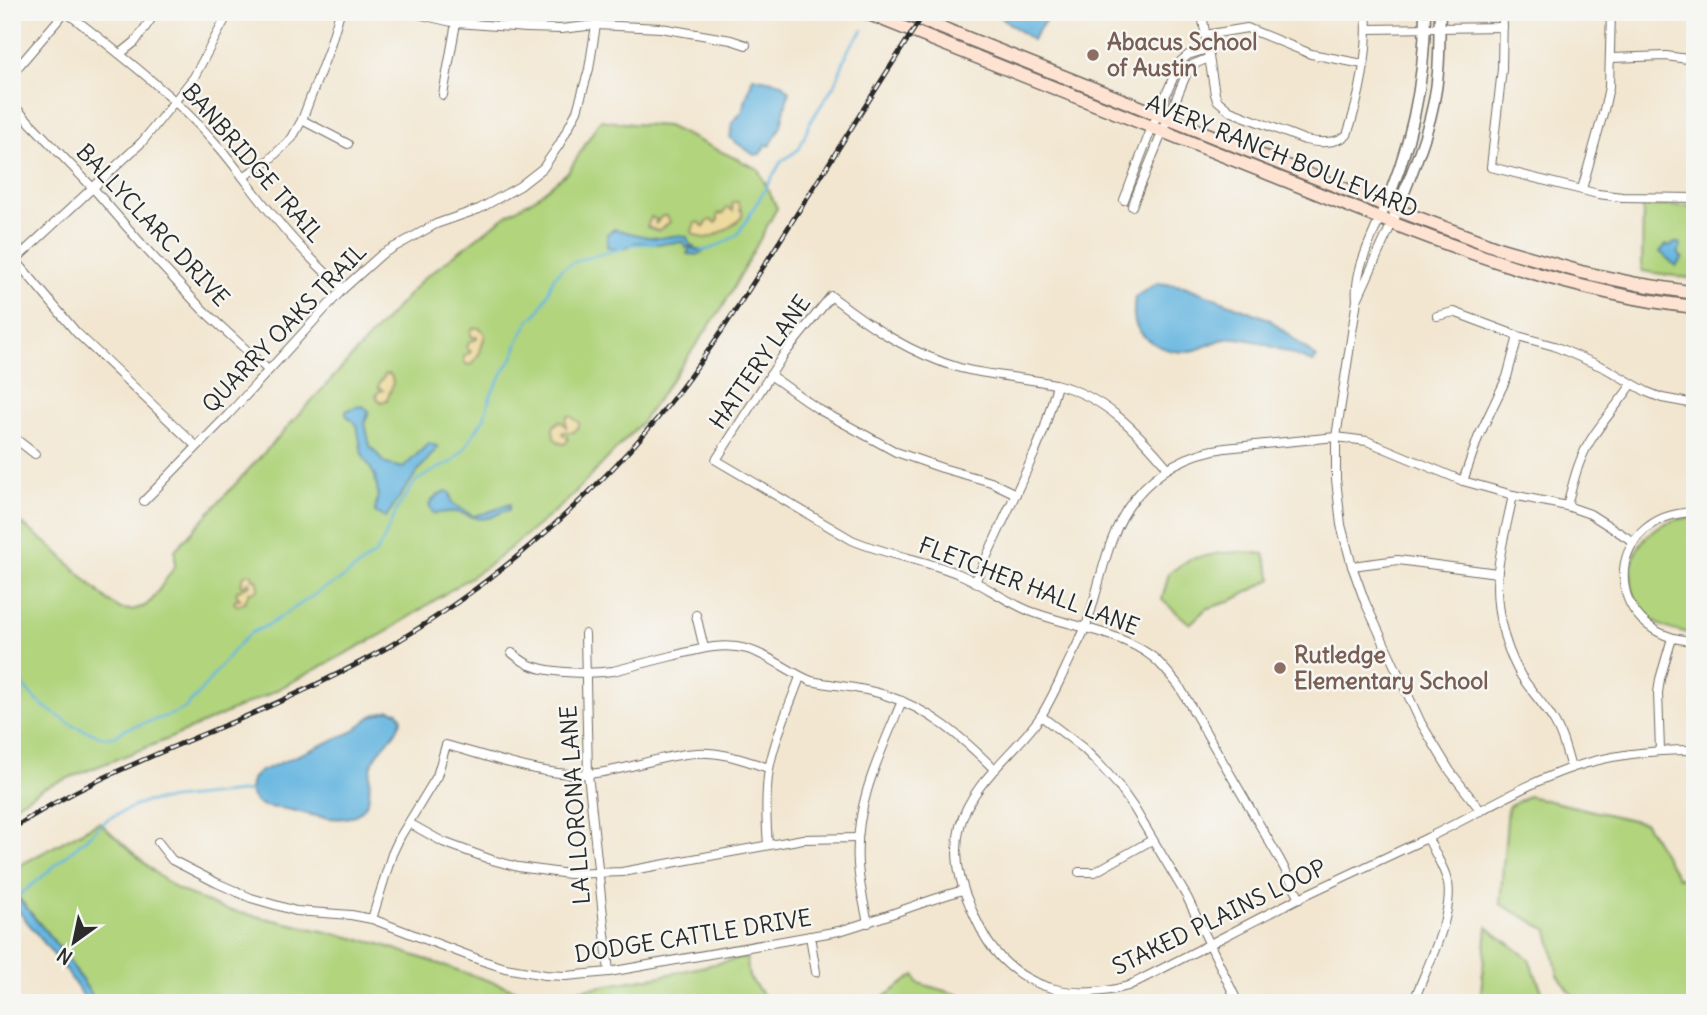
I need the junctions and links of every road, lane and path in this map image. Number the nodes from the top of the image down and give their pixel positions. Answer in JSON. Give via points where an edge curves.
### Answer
{"nodes":[{"id":1,"x":65,"y":12,"type":"edge"},
{"id":2,"x":156,"y":12,"type":"edge"},
{"id":3,"x":229,"y":12,"type":"edge"},
{"id":4,"x":340,"y":12,"type":"edge"},
{"id":5,"x":409,"y":12,"type":"edge"},
{"id":6,"x":596,"y":12,"type":"edge"},
{"id":7,"x":863,"y":12,"type":"edge"},
{"id":8,"x":902,"y":12,"type":"edge"},
{"id":9,"x":1204,"y":12,"type":"edge"},
{"id":10,"x":1366,"y":12,"type":"edge"},
{"id":11,"x":1425,"y":12,"type":"edge"},
{"id":12,"x":1440,"y":12,"type":"edge"},
{"id":13,"x":1503,"y":12,"type":"edge"},
{"id":14,"x":1611,"y":12,"type":"edge"},
{"id":15,"x":456,"y":23,"type":"junction"},
{"id":16,"x":596,"y":25,"type":"junction"},
{"id":17,"x":1425,"y":27,"type":"junction"},
{"id":18,"x":1503,"y":27,"type":"junction"},
{"id":19,"x":1439,"y":28,"type":"junction"},
{"id":20,"x":1368,"y":29,"type":"junction"},
{"id":21,"x":1205,"y":35,"type":"junction"},
{"id":22,"x":746,"y":45,"type":"dead end"},
{"id":23,"x":120,"y":54,"type":"junction"},
{"id":24,"x":1208,"y":54,"type":"junction"},
{"id":25,"x":1611,"y":58,"type":"junction"},
{"id":26,"x":1695,"y":60,"type":"edge"},
{"id":27,"x":1363,"y":64,"type":"junction"},
{"id":28,"x":12,"y":74,"type":"edge"},
{"id":29,"x":443,"y":95,"type":"dead end"},
{"id":30,"x":176,"y":102,"type":"junction"},
{"id":31,"x":12,"y":104,"type":"edge"},
{"id":32,"x":1163,"y":116,"type":"junction"},
{"id":33,"x":302,"y":120,"type":"junction"},
{"id":34,"x":1158,"y":129,"type":"junction"},
{"id":35,"x":348,"y":144,"type":"dead end"},
{"id":36,"x":243,"y":177,"type":"junction"},
{"id":37,"x":93,"y":188,"type":"junction"},
{"id":38,"x":1581,"y":189,"type":"junction"},
{"id":39,"x":1695,"y":198,"type":"edge"},
{"id":40,"x":1124,"y":200,"type":"dead end"},
{"id":41,"x":1132,"y":206,"type":"dead end"},
{"id":42,"x":1389,"y":214,"type":"junction"},
{"id":43,"x":13,"y":260,"type":"edge"},
{"id":44,"x":343,"y":289,"type":"junction"},
{"id":45,"x":1695,"y":293,"type":"edge"},
{"id":46,"x":1357,"y":300,"type":"junction"},
{"id":47,"x":1695,"y":307,"type":"edge"},
{"id":48,"x":1437,"y":316,"type":"dead end"},
{"id":49,"x":1518,"y":336,"type":"junction"},
{"id":50,"x":268,"y":370,"type":"junction"},
{"id":51,"x":770,"y":375,"type":"junction"},
{"id":52,"x":1632,"y":384,"type":"junction"},
{"id":53,"x":1057,"y":385,"type":"junction"},
{"id":54,"x":1695,"y":404,"type":"edge"},
{"id":55,"x":12,"y":436,"type":"edge"},
{"id":56,"x":1336,"y":437,"type":"junction"},
{"id":57,"x":196,"y":446,"type":"junction"},
{"id":58,"x":36,"y":454,"type":"dead end"},
{"id":59,"x":716,"y":460,"type":"joint"},
{"id":60,"x":1168,"y":468,"type":"junction"},
{"id":61,"x":1463,"y":481,"type":"junction"},
{"id":62,"x":1016,"y":494,"type":"junction"},
{"id":63,"x":1513,"y":495,"type":"junction"},
{"id":64,"x":144,"y":501,"type":"dead end"},
{"id":65,"x":1567,"y":506,"type":"junction"},
{"id":66,"x":1695,"y":512,"type":"edge"},
{"id":67,"x":1634,"y":542,"type":"junction"},
{"id":68,"x":1352,"y":566,"type":"junction"},
{"id":69,"x":1497,"y":573,"type":"junction"},
{"id":70,"x":975,"y":582,"type":"junction"},
{"id":71,"x":696,"y":615,"type":"dead end"},
{"id":72,"x":1085,"y":628,"type":"junction"},
{"id":73,"x":585,"y":634,"type":"dead end"},
{"id":74,"x":1672,"y":638,"type":"junction"},
{"id":75,"x":1695,"y":641,"type":"edge"},
{"id":76,"x":704,"y":648,"type":"junction"},
{"id":77,"x":512,"y":653,"type":"dead end"},
{"id":78,"x":586,"y":672,"type":"junction"},
{"id":79,"x":800,"y":677,"type":"junction"},
{"id":80,"x":902,"y":701,"type":"junction"},
{"id":81,"x":1041,"y":716,"type":"junction"},
{"id":82,"x":1660,"y":750,"type":"junction"},
{"id":83,"x":1695,"y":750,"type":"edge"},
{"id":84,"x":769,"y":768,"type":"junction"},
{"id":85,"x":1571,"y":768,"type":"junction"},
{"id":86,"x":995,"y":770,"type":"junction"},
{"id":87,"x":588,"y":774,"type":"junction"},
{"id":88,"x":1480,"y":811,"type":"junction"},
{"id":89,"x":409,"y":823,"type":"junction"},
{"id":90,"x":858,"y":838,"type":"junction"},
{"id":91,"x":1428,"y":838,"type":"junction"},
{"id":92,"x":1152,"y":840,"type":"junction"},
{"id":93,"x":158,"y":842,"type":"dead end"},
{"id":94,"x":768,"y":845,"type":"junction"},
{"id":95,"x":1079,"y":872,"type":"dead end"},
{"id":96,"x":598,"y":874,"type":"junction"},
{"id":97,"x":963,"y":890,"type":"junction"},
{"id":98,"x":1300,"y":898,"type":"junction"},
{"id":99,"x":372,"y":919,"type":"junction"},
{"id":100,"x":868,"y":923,"type":"junction"},
{"id":101,"x":810,"y":936,"type":"junction"},
{"id":102,"x":1210,"y":945,"type":"junction"},
{"id":103,"x":609,"y":972,"type":"junction"},
{"id":104,"x":816,"y":972,"type":"dead end"},
{"id":105,"x":1101,"y":992,"type":"junction"},
{"id":106,"x":1101,"y":1003,"type":"edge"},
{"id":107,"x":1238,"y":1003,"type":"edge"},
{"id":108,"x":1321,"y":1003,"type":"edge"},
{"id":109,"x":1356,"y":1003,"type":"edge"},
{"id":110,"x":1413,"y":1003,"type":"edge"}],
"edges":[{"from":1,"to":23,"type":"street","name":"BANBRIDGE TRAIL"},
{"from":1,"to":28,"type":"street","name":"BANBRIDGE TRAIL"},
{"from":2,"to":23,"type":"street","via":[[135,42]]},
{"from":3,"to":30,"type":"street"},
{"from":4,"to":33,"type":"street"},
{"from":5,"to":15,"type":"street"},
{"from":6,"to":16,"type":"street","name":"QUARRY OAKS TRAIL"},
{"from":7,"to":34,"type":"main road","name":"AVERY RANCH BOULEVARD"},
{"from":8,"to":32,"type":"main road","name":"AVERY RANCH BOULEVARD"},
{"from":9,"to":21,"type":"street"},
{"from":10,"to":20,"type":"street"},
{"from":11,"to":17,"type":"street"},
{"from":12,"to":19,"type":"street"},
{"from":13,"to":18,"type":"street"},
{"from":14,"to":25,"type":"street"},
{"from":15,"to":16,"type":"street","via":[[561,29]]},
{"from":15,"to":29,"type":"street"},
{"from":16,"to":22,"type":"street","via":[[662,28]]},
{"from":16,"to":44,"type":"street","name":"QUARRY OAKS TRAIL","via":[[576,111],[543,168],[479,209],[436,224],[382,254]]},
{"from":17,"to":19,"type":"street"},
{"from":17,"to":20,"type":"street"},
{"from":17,"to":42,"type":"street","via":[[1416,112]]},
{"from":18,"to":19,"type":"street"},
{"from":18,"to":38,"type":"street","via":[[1503,68],[1491,167]]},
{"from":19,"to":42,"type":"street","via":[[1433,107],[1420,154]]},
{"from":20,"to":27,"type":"street"},
{"from":21,"to":24,"type":"street"},
{"from":21,"to":27,"type":"street","via":[[1247,28],[1311,54]]},
{"from":23,"to":30,"type":"street","name":"BANBRIDGE TRAIL"},
{"from":24,"to":27,"type":"street","via":[[1215,94],[1223,107],[1313,142],[1337,141],[1347,135]]},
{"from":24,"to":32,"type":"street","via":[[1188,69]]},
{"from":25,"to":26,"type":"street"},
{"from":25,"to":38,"type":"street","via":[[1604,110]]},
{"from":30,"to":36,"type":"street","name":"BANBRIDGE TRAIL"},
{"from":30,"to":37,"type":"street"},
{"from":31,"to":37,"type":"street","name":"BALLYCLARC DRIVE"},
{"from":32,"to":34,"type":"street"},
{"from":32,"to":42,"type":"main road","name":"AVERY RANCH BOULEVARD"},
{"from":33,"to":35,"type":"street"},
{"from":33,"to":36,"type":"street","via":[[285,146]]},
{"from":34,"to":40,"type":"street"},
{"from":34,"to":41,"type":"street"},
{"from":34,"to":42,"type":"main road","name":"AVERY RANCH BOULEVARD"},
{"from":36,"to":44,"type":"street","name":"BANBRIDGE TRAIL","via":[[276,220]]},
{"from":37,"to":43,"type":"street"},
{"from":37,"to":50,"type":"street","name":"BALLYCLARC DRIVE","via":[[202,309]]},
{"from":38,"to":39,"type":"street","via":[[1622,197]]},
{"from":42,"to":45,"type":"main road","name":"AVERY RANCH BOULEVARD","via":[[1581,272]]},
{"from":42,"to":46,"type":"street","via":[[1379,255]]},
{"from":42,"to":46,"type":"street","via":[[1360,270]]},
{"from":42,"to":47,"type":"main road","name":"AVERY RANCH BOULEVARD","via":[[1477,255],[1540,276]]},
{"from":43,"to":57,"type":"street","via":[[76,332]]},
{"from":44,"to":50,"type":"street","name":"QUARRY OAKS TRAIL"},
{"from":46,"to":56,"type":"street"},
{"from":48,"to":49,"type":"street","via":[[1454,312]]},
{"from":49,"to":52,"type":"street","via":[[1554,346]]},
{"from":49,"to":61,"type":"street","via":[[1507,377]]},
{"from":50,"to":57,"type":"street","name":"QUARRY OAKS TRAIL"},
{"from":51,"to":53,"type":"street","name":"HATTERY LANE","via":[[831,296],[865,323],[914,351],[960,368]]},
{"from":51,"to":59,"type":"street","name":"HATTERY LANE"},
{"from":51,"to":62,"type":"street","via":[[818,409],[896,452]]},
{"from":52,"to":54,"type":"street","via":[[1662,398]]},
{"from":52,"to":65,"type":"street","via":[[1585,451]]},
{"from":53,"to":60,"type":"street","name":"HATTERY LANE","via":[[1088,397],[1121,418]]},
{"from":53,"to":62,"type":"street","via":[[1044,430]]},
{"from":55,"to":58,"type":"street"},
{"from":56,"to":60,"type":"street","name":"STAKED PLAINS LOOP","via":[[1216,449]]},
{"from":56,"to":61,"type":"street","name":"STAKED PLAINS LOOP","via":[[1375,443]]},
{"from":56,"to":68,"type":"street","via":[[1338,501]]},
{"from":57,"to":64,"type":"street","name":"QUARRY OAKS TRAIL"},
{"from":59,"to":70,"type":"street","name":"FLETCHER HALL LANE","via":[[852,540]]},
{"from":60,"to":72,"type":"street","name":"STAKED PLAINS LOOP","via":[[1136,497],[1121,520]]},
{"from":61,"to":63,"type":"street","name":"STAKED PLAINS LOOP"},
{"from":62,"to":70,"type":"street"},
{"from":63,"to":65,"type":"street","name":"STAKED PLAINS LOOP"},
{"from":63,"to":69,"type":"street"},
{"from":65,"to":67,"type":"street","name":"STAKED PLAINS LOOP","via":[[1590,514]]},
{"from":66,"to":67,"type":"street","via":[[1656,520]]},
{"from":67,"to":74,"type":"street","via":[[1623,575],[1627,596],[1641,620]]},
{"from":68,"to":69,"type":"street","via":[[1398,560]]},
{"from":68,"to":88,"type":"street","via":[[1422,723]]},
{"from":69,"to":85,"type":"street","via":[[1507,646],[1558,729]]},
{"from":70,"to":72,"type":"street","name":"FLETCHER HALL LANE","via":[[1017,606]]},
{"from":71,"to":76,"type":"street"},
{"from":72,"to":81,"type":"street","name":"STAKED PLAINS LOOP"},
{"from":72,"to":98,"type":"street","name":"FLETCHER HALL LANE","via":[[1139,649],[1167,670]]},
{"from":73,"to":78,"type":"street","name":"LA LLORONA LANE"},
{"from":74,"to":75,"type":"street"},
{"from":74,"to":82,"type":"street","via":[[1658,693]]},
{"from":76,"to":78,"type":"street","via":[[613,671]]},
{"from":76,"to":79,"type":"street","via":[[747,649]]},
{"from":77,"to":78,"type":"street","via":[[538,668]]},
{"from":78,"to":87,"type":"street","name":"LA LLORONA LANE"},
{"from":79,"to":80,"type":"street"},
{"from":79,"to":84,"type":"street"},
{"from":80,"to":86,"type":"street","via":[[955,732]]},
{"from":80,"to":90,"type":"street","via":[[869,782]]},
{"from":81,"to":86,"type":"street","name":"STAKED PLAINS LOOP"},
{"from":81,"to":92,"type":"street","via":[[1083,748],[1118,785]]},
{"from":82,"to":83,"type":"street","name":"STAKED PLAINS LOOP"},
{"from":82,"to":85,"type":"street","name":"STAKED PLAINS LOOP"},
{"from":84,"to":87,"type":"street","via":[[697,753]]},
{"from":84,"to":94,"type":"street"},
{"from":85,"to":88,"type":"street","name":"STAKED PLAINS LOOP"},
{"from":86,"to":97,"type":"street","name":"STAKED PLAINS LOOP","via":[[971,799],[960,826],[957,855]]},
{"from":87,"to":89,"type":"street","via":[[555,773],[446,745],[437,776]]},
{"from":87,"to":96,"type":"street","name":"LA LLORONA LANE"},
{"from":88,"to":91,"type":"street","name":"STAKED PLAINS LOOP"},
{"from":89,"to":96,"type":"street","via":[[443,842],[518,867]]},
{"from":89,"to":99,"type":"street","via":[[392,854]]},
{"from":90,"to":94,"type":"street"},
{"from":90,"to":100,"type":"street"},
{"from":91,"to":98,"type":"street","name":"STAKED PLAINS LOOP"},
{"from":91,"to":110,"type":"street","via":[[1448,882],[1448,905]]},
{"from":92,"to":95,"type":"street","via":[[1095,872]]},
{"from":92,"to":102,"type":"street"},
{"from":93,"to":99,"type":"street","name":"DODGE CATTLE DRIVE","via":[[172,860],[251,898],[296,911]]},
{"from":94,"to":96,"type":"street"},
{"from":96,"to":103,"type":"street","name":"LA LLORONA LANE"},
{"from":97,"to":100,"type":"street","name":"DODGE CATTLE DRIVE"},
{"from":97,"to":105,"type":"street","name":"STAKED PLAINS LOOP","via":[[993,949],[1016,971],[1063,992]]},
{"from":98,"to":102,"type":"street","name":"STAKED PLAINS LOOP"},
{"from":99,"to":103,"type":"street","name":"DODGE CATTLE DRIVE","via":[[505,968],[566,976]]},
{"from":100,"to":101,"type":"street","name":"DODGE CATTLE DRIVE"},
{"from":101,"to":103,"type":"street","name":"DODGE CATTLE DRIVE"},
{"from":101,"to":104,"type":"street"},
{"from":102,"to":105,"type":"street","name":"STAKED PLAINS LOOP","via":[[1128,986]]},
{"from":102,"to":107,"type":"street"},
{"from":105,"to":106,"type":"street"},
{"from":108,"to":109,"type":"street"}]}
